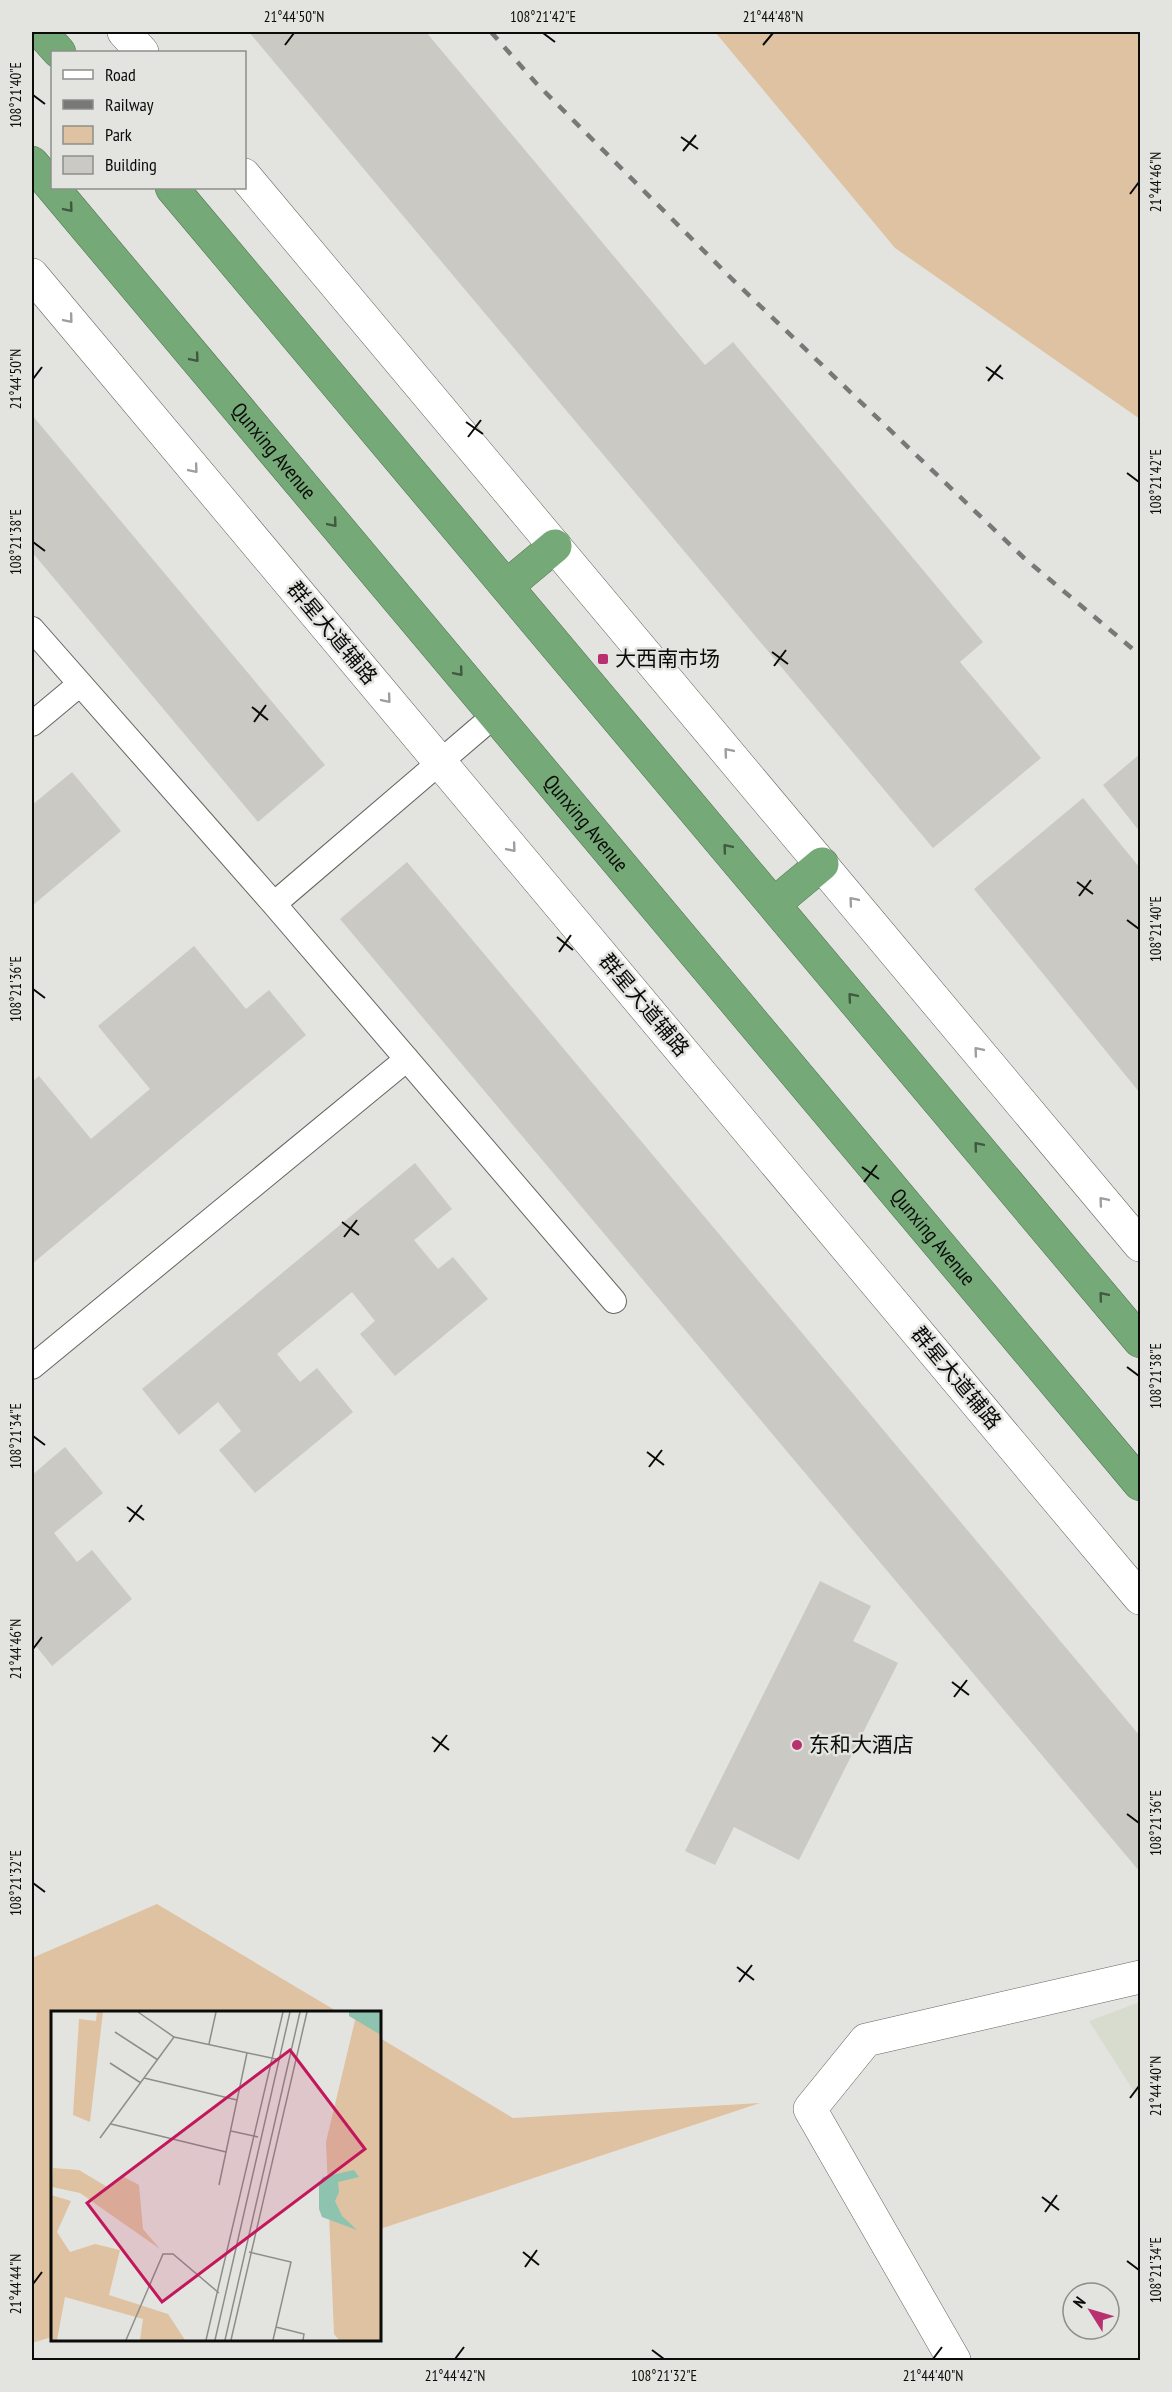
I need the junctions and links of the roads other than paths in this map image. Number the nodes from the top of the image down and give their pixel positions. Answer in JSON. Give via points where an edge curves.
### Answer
{"nodes":[{"id":1,"x":41,"y":32,"type":"edge"},
{"id":2,"x":124,"y":32,"type":"edge"},
{"id":3,"x":58,"y":51,"type":"edge"},
{"id":4,"x":141,"y":51,"type":"edge"},
{"id":5,"x":32,"y":164,"type":"edge"},
{"id":6,"x":246,"y":177,"type":"edge"},
{"id":7,"x":51,"y":187,"type":"edge"},
{"id":8,"x":53,"y":189,"type":"edge"},
{"id":9,"x":173,"y":189,"type":"edge"},
{"id":10,"x":32,"y":274,"type":"edge"},
{"id":11,"x":555,"y":546,"type":"junction"},
{"id":12,"x":507,"y":586,"type":"junction"},
{"id":13,"x":32,"y":629,"type":"edge"},
{"id":14,"x":80,"y":684,"type":"junction"},
{"id":15,"x":495,"y":715,"type":"junction"},
{"id":16,"x":32,"y":724,"type":"edge"},
{"id":17,"x":441,"y":762,"type":"junction"},
{"id":18,"x":822,"y":864,"type":"junction"},
{"id":19,"x":274,"y":904,"type":"junction"},
{"id":20,"x":774,"y":904,"type":"junction"},
{"id":21,"x":407,"y":1059,"type":"junction"},
{"id":22,"x":1140,"y":1245,"type":"edge"},
{"id":23,"x":614,"y":1300,"type":"dead end"},
{"id":24,"x":1140,"y":1341,"type":"edge"},
{"id":25,"x":32,"y":1367,"type":"edge"},
{"id":26,"x":1140,"y":1484,"type":"edge"},
{"id":27,"x":1140,"y":1598,"type":"edge"},
{"id":28,"x":1140,"y":1977,"type":"edge"},
{"id":29,"x":954,"y":2361,"type":"edge"}],
"edges":[{"from":1,"to":3,"type":"highway"},
{"from":2,"to":4,"type":"street"},
{"from":5,"to":7,"type":"highway","name":"Qunxing Avenue","one_way":true},
{"from":6,"to":11,"type":"street"},
{"from":8,"to":15,"type":"highway","name":"Qunxing Avenue","one_way":true},
{"from":9,"to":12,"type":"highway"},
{"from":10,"to":17,"type":"street","name":"群星大道辅路","one_way":true},
{"from":11,"to":12,"type":"highway"},
{"from":18,"to":11,"type":"street","one_way":true},
{"from":20,"to":12,"type":"highway","one_way":true},
{"from":13,"to":14,"type":"lane"},
{"from":14,"to":16,"type":"lane"},
{"from":14,"to":19,"type":"lane"},
{"from":15,"to":17,"type":"lane"},
{"from":15,"to":26,"type":"highway","name":"Qunxing Avenue"},
{"from":17,"to":19,"type":"lane"},
{"from":17,"to":27,"type":"street","name":"群星大道辅路","one_way":true},
{"from":18,"to":20,"type":"highway"},
{"from":22,"to":18,"type":"street","one_way":true},
{"from":19,"to":21,"type":"lane"},
{"from":24,"to":20,"type":"highway","one_way":true},
{"from":21,"to":23,"type":"lane"},
{"from":21,"to":25,"type":"lane"},
{"from":28,"to":29,"type":"street","via":[[866,2040],[810,2109]]}]}
